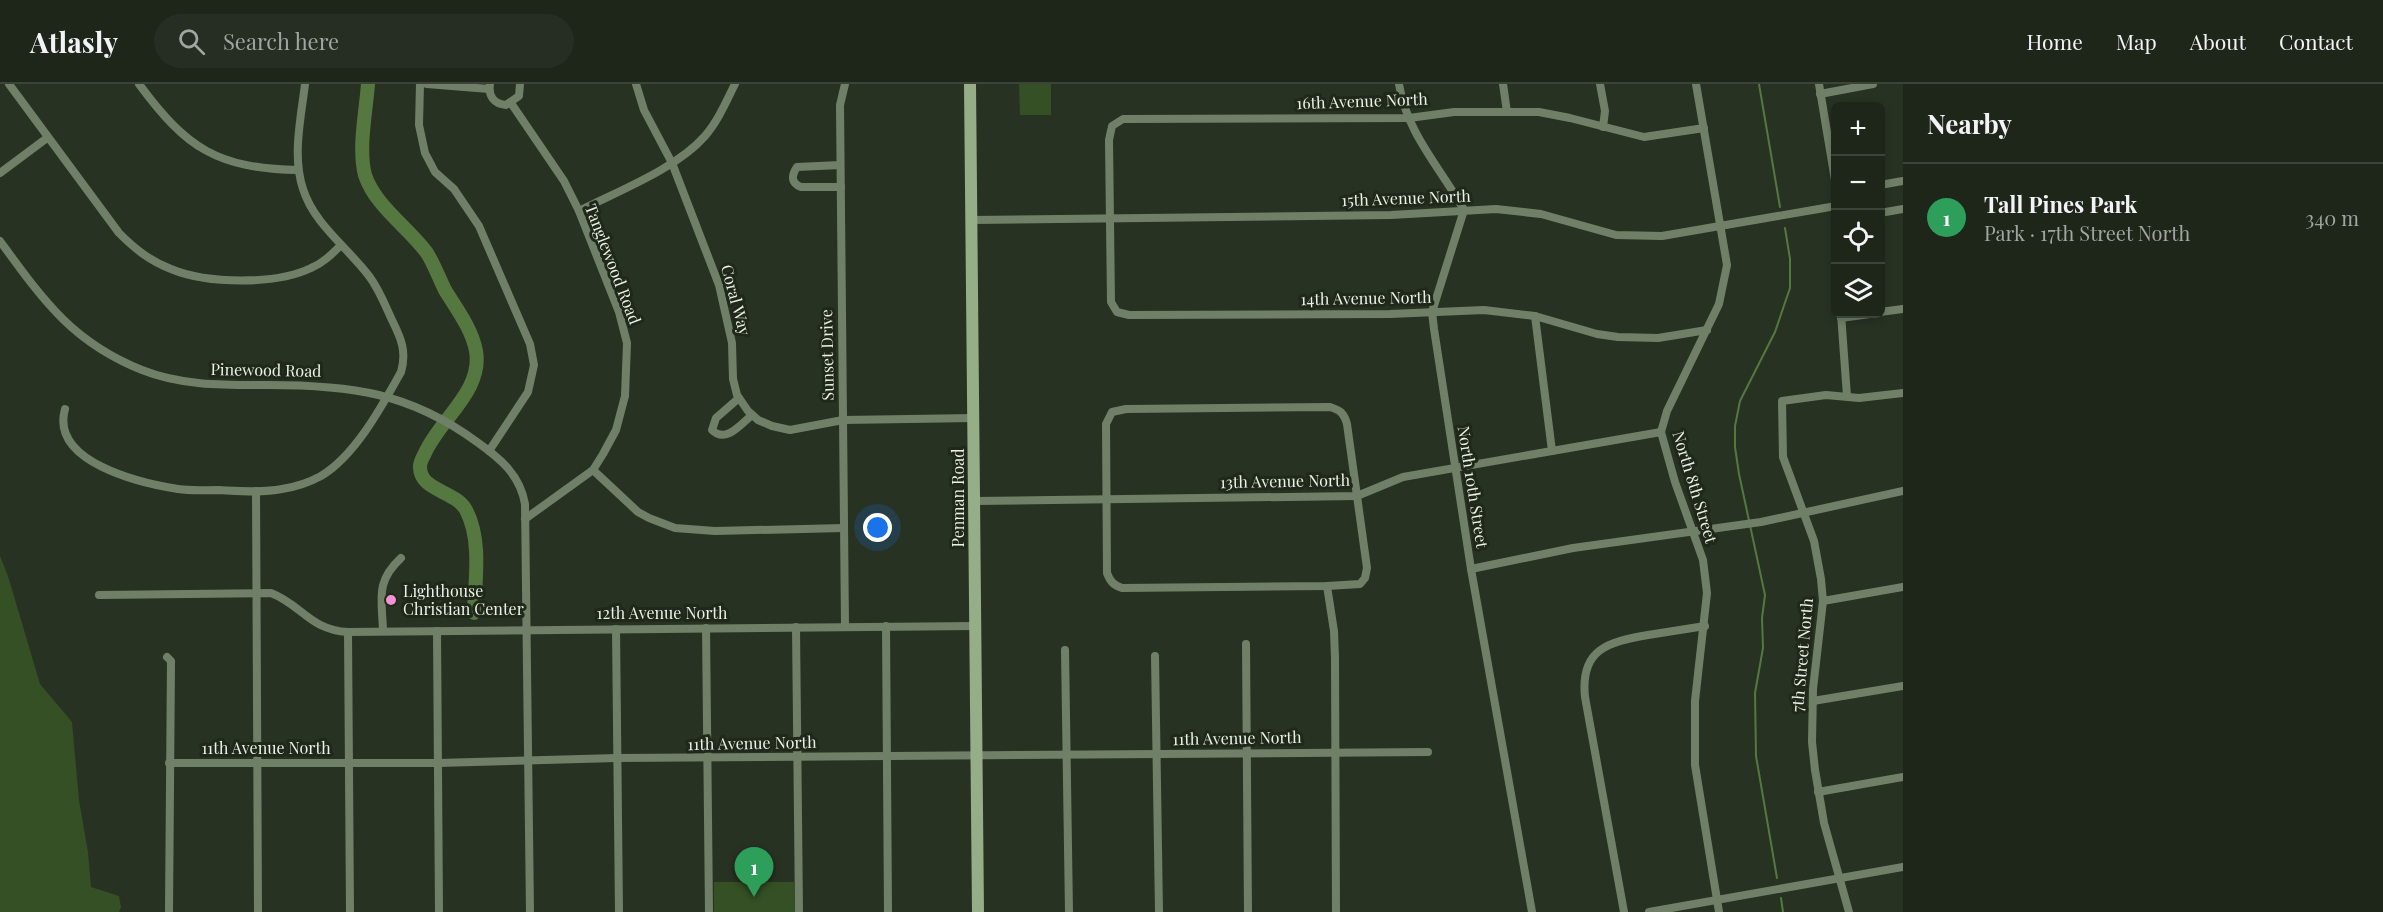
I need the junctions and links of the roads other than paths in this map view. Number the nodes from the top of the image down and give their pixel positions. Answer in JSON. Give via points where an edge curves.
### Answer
{"nodes":[{"id":1,"x":9,"y":84,"type":"edge"},
{"id":2,"x":139,"y":84,"type":"edge"},
{"id":3,"x":305,"y":84,"type":"edge"},
{"id":4,"x":420,"y":84,"type":"edge"},
{"id":5,"x":427,"y":84,"type":"edge"},
{"id":6,"x":520,"y":84,"type":"edge"},
{"id":7,"x":636,"y":84,"type":"edge"},
{"id":8,"x":735,"y":84,"type":"edge"},
{"id":9,"x":845,"y":84,"type":"edge"},
{"id":10,"x":970,"y":84,"type":"edge"},
{"id":11,"x":1399,"y":84,"type":"edge"},
{"id":12,"x":1503,"y":84,"type":"edge"},
{"id":13,"x":1600,"y":84,"type":"edge"},
{"id":14,"x":1696,"y":84,"type":"edge"},
{"id":15,"x":1818,"y":84,"type":"edge"},
{"id":16,"x":1873,"y":84,"type":"edge"},
{"id":17,"x":489,"y":86,"type":"edge"},
{"id":18,"x":1820,"y":94,"type":"junction"},
{"id":19,"x":511,"y":103,"type":"junction"},
{"id":20,"x":1507,"y":112,"type":"junction"},
{"id":21,"x":1409,"y":118,"type":"junction"},
{"id":22,"x":1603,"y":127,"type":"junction"},
{"id":23,"x":1704,"y":128,"type":"junction"},
{"id":24,"x":47,"y":138,"type":"junction"},
{"id":25,"x":1831,"y":157,"type":"edge"},
{"id":26,"x":672,"y":163,"type":"junction"},
{"id":27,"x":840,"y":165,"type":"junction"},
{"id":28,"x":298,"y":170,"type":"junction"},
{"id":29,"x":0,"y":173,"type":"edge"},
{"id":30,"x":1903,"y":181,"type":"edge"},
{"id":31,"x":1885,"y":184,"type":"edge"},
{"id":32,"x":841,"y":187,"type":"junction"},
{"id":33,"x":1831,"y":207,"type":"edge"},
{"id":34,"x":1903,"y":209,"type":"edge"},
{"id":35,"x":1464,"y":210,"type":"junction"},
{"id":36,"x":579,"y":211,"type":"junction"},
{"id":37,"x":1885,"y":212,"type":"edge"},
{"id":38,"x":1110,"y":219,"type":"junction"},
{"id":39,"x":971,"y":220,"type":"junction"},
{"id":40,"x":1722,"y":225,"type":"junction"},
{"id":41,"x":0,"y":241,"type":"edge"},
{"id":42,"x":340,"y":246,"type":"junction"},
{"id":43,"x":1903,"y":309,"type":"edge"},
{"id":44,"x":1885,"y":311,"type":"edge"},
{"id":45,"x":1432,"y":312,"type":"junction"},
{"id":46,"x":1535,"y":316,"type":"junction"},
{"id":47,"x":1841,"y":318,"type":"edge"},
{"id":48,"x":1707,"y":330,"type":"junction"},
{"id":49,"x":1903,"y":393,"type":"edge"},
{"id":50,"x":386,"y":396,"type":"junction"},
{"id":51,"x":1847,"y":396,"type":"junction"},
{"id":52,"x":738,"y":398,"type":"junction"},
{"id":53,"x":65,"y":409,"type":"dead end"},
{"id":54,"x":752,"y":415,"type":"junction"},
{"id":55,"x":974,"y":418,"type":"junction"},
{"id":56,"x":843,"y":420,"type":"junction"},
{"id":57,"x":1661,"y":432,"type":"junction"},
{"id":58,"x":489,"y":451,"type":"junction"},
{"id":59,"x":1552,"y":451,"type":"junction"},
{"id":60,"x":1455,"y":468,"type":"junction"},
{"id":61,"x":593,"y":470,"type":"junction"},
{"id":62,"x":255,"y":491,"type":"junction"},
{"id":63,"x":1903,"y":491,"type":"edge"},
{"id":64,"x":1357,"y":496,"type":"junction"},
{"id":65,"x":1107,"y":499,"type":"junction"},
{"id":66,"x":974,"y":501,"type":"junction"},
{"id":67,"x":1804,"y":514,"type":"junction"},
{"id":68,"x":525,"y":519,"type":"junction"},
{"id":69,"x":844,"y":528,"type":"junction"},
{"id":70,"x":1693,"y":532,"type":"junction"},
{"id":71,"x":400,"y":558,"type":"dead end"},
{"id":72,"x":1471,"y":569,"type":"junction"},
{"id":73,"x":1327,"y":586,"type":"junction"},
{"id":74,"x":1903,"y":587,"type":"edge"},
{"id":75,"x":256,"y":593,"type":"junction"},
{"id":76,"x":99,"y":595,"type":"dead end"},
{"id":77,"x":1823,"y":601,"type":"junction"},
{"id":78,"x":886,"y":626,"type":"junction"},
{"id":79,"x":975,"y":626,"type":"junction"},
{"id":80,"x":1705,"y":626,"type":"junction"},
{"id":81,"x":796,"y":627,"type":"junction"},
{"id":82,"x":845,"y":627,"type":"junction"},
{"id":83,"x":706,"y":628,"type":"junction"},
{"id":84,"x":527,"y":629,"type":"junction"},
{"id":85,"x":616,"y":629,"type":"junction"},
{"id":86,"x":437,"y":631,"type":"junction"},
{"id":87,"x":348,"y":632,"type":"junction"},
{"id":88,"x":383,"y":632,"type":"junction"},
{"id":89,"x":1246,"y":644,"type":"dead end"},
{"id":90,"x":1065,"y":650,"type":"dead end"},
{"id":91,"x":1155,"y":656,"type":"dead end"},
{"id":92,"x":167,"y":657,"type":"dead end"},
{"id":93,"x":1903,"y":686,"type":"edge"},
{"id":94,"x":1813,"y":701,"type":"junction"},
{"id":95,"x":1246,"y":752,"type":"junction"},
{"id":96,"x":1335,"y":752,"type":"junction"},
{"id":97,"x":1428,"y":752,"type":"dead end"},
{"id":98,"x":1156,"y":754,"type":"junction"},
{"id":99,"x":977,"y":755,"type":"junction"},
{"id":100,"x":1067,"y":755,"type":"junction"},
{"id":101,"x":797,"y":757,"type":"junction"},
{"id":102,"x":887,"y":757,"type":"junction"},
{"id":103,"x":617,"y":758,"type":"junction"},
{"id":104,"x":708,"y":759,"type":"junction"},
{"id":105,"x":529,"y":761,"type":"junction"},
{"id":106,"x":257,"y":762,"type":"junction"},
{"id":107,"x":169,"y":763,"type":"junction"},
{"id":108,"x":349,"y":763,"type":"junction"},
{"id":109,"x":438,"y":763,"type":"junction"},
{"id":110,"x":1903,"y":777,"type":"edge"},
{"id":111,"x":1818,"y":792,"type":"junction"},
{"id":112,"x":1903,"y":867,"type":"edge"},
{"id":113,"x":1839,"y":879,"type":"junction"},
{"id":114,"x":1717,"y":899,"type":"junction"},
{"id":115,"x":169,"y":912,"type":"edge"},
{"id":116,"x":258,"y":912,"type":"edge"},
{"id":117,"x":350,"y":912,"type":"edge"},
{"id":118,"x":439,"y":912,"type":"edge"},
{"id":119,"x":530,"y":912,"type":"edge"},
{"id":120,"x":619,"y":912,"type":"edge"},
{"id":121,"x":709,"y":912,"type":"edge"},
{"id":122,"x":798,"y":912,"type":"edge"},
{"id":123,"x":888,"y":912,"type":"edge"},
{"id":124,"x":978,"y":912,"type":"edge"},
{"id":125,"x":1069,"y":912,"type":"edge"},
{"id":126,"x":1159,"y":912,"type":"edge"},
{"id":127,"x":1248,"y":912,"type":"edge"},
{"id":128,"x":1336,"y":912,"type":"edge"},
{"id":129,"x":1532,"y":912,"type":"edge"},
{"id":130,"x":1624,"y":912,"type":"edge"},
{"id":131,"x":1649,"y":912,"type":"edge"},
{"id":132,"x":1719,"y":912,"type":"edge"},
{"id":133,"x":1849,"y":912,"type":"edge"}],
"edges":[{"from":1,"to":24,"type":"street"},
{"from":2,"to":28,"type":"street","via":[[162,114],[210,153],[233,163]]},
{"from":3,"to":28,"type":"street"},
{"from":4,"to":58,"type":"street","via":[[419,125],[425,153],[435,172],[454,189],[479,225],[530,344],[534,365],[528,392]]},
{"from":5,"to":17,"type":"street"},
{"from":6,"to":19,"type":"street","via":[[519,96]]},
{"from":7,"to":26,"type":"street","name":"Coral Way","via":[[644,110]]},
{"from":8,"to":26,"type":"street","via":[[706,135]]},
{"from":9,"to":27,"type":"street","name":"Sunset Drive","via":[[840,105]]},
{"from":10,"to":39,"type":"street","name":"Penman Road"},
{"from":11,"to":21,"type":"street"},
{"from":12,"to":20,"type":"street"},
{"from":13,"to":22,"type":"street","via":[[1605,111]]},
{"from":14,"to":23,"type":"street","name":"North 8th Street"},
{"from":15,"to":18,"type":"street"},
{"from":16,"to":18,"type":"street"},
{"from":17,"to":19,"type":"street","via":[[492,99]]},
{"from":18,"to":25,"type":"street"},
{"from":19,"to":36,"type":"street","name":"Tanglewood Road","via":[[553,164]]},
{"from":20,"to":21,"type":"street","name":"16th Avenue North","via":[[1454,112]]},
{"from":20,"to":22,"type":"street","name":"16th Avenue North","via":[[1556,114]]},
{"from":21,"to":35,"type":"street"},
{"from":21,"to":38,"type":"street","name":"16th Avenue North","via":[[1123,120],[1109,132]]},
{"from":22,"to":23,"type":"street","name":"16th Avenue North","via":[[1644,137]]},
{"from":23,"to":40,"type":"street","name":"North 8th Street"},
{"from":24,"to":29,"type":"street"},
{"from":24,"to":42,"type":"street","via":[[119,233],[139,252],[186,275],[265,279],[289,276],[313,267]]},
{"from":26,"to":36,"type":"street"},
{"from":26,"to":52,"type":"street","name":"Coral Way","via":[[719,285],[728,319]]},
{"from":27,"to":32,"type":"street","name":"Sunset Drive"},
{"from":27,"to":32,"type":"street","via":[[797,167],[793,179],[801,187]]},
{"from":28,"to":42,"type":"street","via":[[309,205]]},
{"from":30,"to":31,"type":"street"},
{"from":32,"to":56,"type":"street","name":"Sunset Drive"},
{"from":33,"to":40,"type":"street","name":"15th Avenue North"},
{"from":34,"to":37,"type":"street"},
{"from":35,"to":38,"type":"street","name":"15th Avenue North","via":[[1391,215]]},
{"from":35,"to":40,"type":"street","name":"15th Avenue North","via":[[1518,210],[1616,235],[1639,237]]},
{"from":35,"to":45,"type":"street","name":"North 10th Street"},
{"from":36,"to":61,"type":"street","name":"Tanglewood Road","via":[[619,312],[627,343],[621,415]]},
{"from":38,"to":39,"type":"street","name":"15th Avenue North"},
{"from":38,"to":45,"type":"street","name":"14th Avenue North","via":[[1111,302],[1117,312],[1129,315]]},
{"from":39,"to":55,"type":"street","name":"Penman Road"},
{"from":40,"to":48,"type":"street","name":"North 8th Street","via":[[1725,284]]},
{"from":41,"to":50,"type":"street","name":"Pinewood Road","via":[[43,300],[73,330],[112,357],[145,371],[210,385],[329,386]]},
{"from":42,"to":50,"type":"street","via":[[370,277],[401,339],[404,362]]},
{"from":43,"to":44,"type":"street"},
{"from":45,"to":46,"type":"street","name":"14th Avenue North","via":[[1484,310]]},
{"from":45,"to":60,"type":"street","name":"North 10th Street"},
{"from":46,"to":48,"type":"street","name":"14th Avenue North","via":[[1618,338],[1658,338]]},
{"from":46,"to":59,"type":"street"},
{"from":47,"to":51,"type":"street"},
{"from":48,"to":57,"type":"street","name":"North 8th Street","via":[[1666,411]]},
{"from":49,"to":51,"type":"street"},
{"from":50,"to":58,"type":"street","name":"Pinewood Road","via":[[445,419]]},
{"from":50,"to":62,"type":"street","via":[[350,451],[321,476],[281,490]]},
{"from":51,"to":67,"type":"street","name":"7th Street North","via":[[1782,401],[1783,457]]},
{"from":52,"to":54,"type":"street","name":"Coral Way"},
{"from":52,"to":54,"type":"street","via":[[716,418],[712,430],[728,435]]},
{"from":53,"to":62,"type":"street","via":[[63,425],[69,439],[94,464],[179,489]]},
{"from":54,"to":56,"type":"street","name":"Coral Way","via":[[790,430]]},
{"from":55,"to":56,"type":"street","name":"Coral Way"},
{"from":55,"to":66,"type":"street","name":"Penman Road"},
{"from":56,"to":69,"type":"street","name":"Sunset Drive"},
{"from":57,"to":59,"type":"street","name":"13th Avenue North"},
{"from":57,"to":70,"type":"street","name":"North 8th Street"},
{"from":58,"to":68,"type":"street","name":"Pinewood Road","via":[[518,479]]},
{"from":59,"to":60,"type":"street","name":"13th Avenue North"},
{"from":60,"to":64,"type":"street","name":"13th Avenue North","via":[[1403,477]]},
{"from":60,"to":72,"type":"street","name":"North 10th Street"},
{"from":61,"to":68,"type":"street","name":"Tanglewood Road"},
{"from":61,"to":69,"type":"street","via":[[638,512],[675,528]]},
{"from":62,"to":75,"type":"street"},
{"from":63,"to":67,"type":"street"},
{"from":64,"to":65,"type":"street","name":"13th Avenue North"},
{"from":64,"to":65,"type":"street","via":[[1347,424],[1339,410],[1138,409],[1112,412],[1108,418]]},
{"from":64,"to":73,"type":"street","via":[[1365,578],[1360,584]]},
{"from":65,"to":66,"type":"street","name":"13th Avenue North"},
{"from":65,"to":73,"type":"street","via":[[1107,573],[1116,586]]},
{"from":66,"to":79,"type":"street","name":"Penman Road"},
{"from":67,"to":70,"type":"street"},
{"from":67,"to":77,"type":"street","name":"7th Street North","via":[[1818,559]]},
{"from":68,"to":84,"type":"street","name":"Pinewood Road"},
{"from":69,"to":82,"type":"street","name":"Sunset Drive"},
{"from":70,"to":72,"type":"street","via":[[1541,553]]},
{"from":70,"to":80,"type":"street","name":"North 8th Street","via":[[1703,560]]},
{"from":71,"to":88,"type":"street","via":[[387,570],[384,579]]},
{"from":72,"to":129,"type":"street","name":"North 10th Street"},
{"from":73,"to":96,"type":"street","via":[[1335,631]]},
{"from":74,"to":77,"type":"street"},
{"from":75,"to":76,"type":"street","name":"12th Avenue North"},
{"from":75,"to":87,"type":"street","name":"12th Avenue North","via":[[283,597],[325,629]]},
{"from":75,"to":106,"type":"street"},
{"from":77,"to":94,"type":"street","name":"7th Street North"},
{"from":78,"to":79,"type":"street","name":"12th Avenue North"},
{"from":78,"to":82,"type":"street","name":"12th Avenue North"},
{"from":78,"to":102,"type":"street"},
{"from":79,"to":99,"type":"street","name":"Penman Road"},
{"from":80,"to":114,"type":"street","name":"North 8th Street","via":[[1695,701],[1695,765]]},
{"from":80,"to":130,"type":"street","via":[[1616,641],[1592,658],[1583,680]]},
{"from":81,"to":82,"type":"street","name":"12th Avenue North"},
{"from":81,"to":83,"type":"street","name":"12th Avenue North"},
{"from":81,"to":101,"type":"street"},
{"from":83,"to":85,"type":"street","name":"12th Avenue North"},
{"from":83,"to":104,"type":"street"},
{"from":84,"to":85,"type":"street","name":"12th Avenue North"},
{"from":84,"to":86,"type":"street","name":"12th Avenue North"},
{"from":84,"to":105,"type":"street","name":"Pinewood Road"},
{"from":85,"to":103,"type":"street"},
{"from":86,"to":88,"type":"street","name":"12th Avenue North"},
{"from":86,"to":109,"type":"street"},
{"from":87,"to":88,"type":"street","name":"12th Avenue North"},
{"from":87,"to":108,"type":"street"},
{"from":89,"to":95,"type":"street"},
{"from":90,"to":100,"type":"street"},
{"from":91,"to":98,"type":"street"},
{"from":92,"to":107,"type":"street","via":[[171,662]]},
{"from":93,"to":94,"type":"street"},
{"from":94,"to":111,"type":"street","name":"7th Street North","via":[[1812,742]]},
{"from":95,"to":96,"type":"street","name":"11th Avenue North"},
{"from":95,"to":98,"type":"street","name":"11th Avenue North"},
{"from":95,"to":127,"type":"street"},
{"from":96,"to":97,"type":"street","name":"11th Avenue North"},
{"from":96,"to":128,"type":"street"},
{"from":98,"to":100,"type":"street","name":"11th Avenue North"},
{"from":98,"to":126,"type":"street"},
{"from":99,"to":100,"type":"street","name":"11th Avenue North"},
{"from":99,"to":102,"type":"street","name":"11th Avenue North"},
{"from":99,"to":124,"type":"street","name":"Penman Road"},
{"from":100,"to":125,"type":"street"},
{"from":101,"to":102,"type":"street","name":"11th Avenue North"},
{"from":101,"to":104,"type":"street","name":"11th Avenue North"},
{"from":101,"to":122,"type":"street"},
{"from":102,"to":123,"type":"street"},
{"from":103,"to":104,"type":"street","name":"11th Avenue North"},
{"from":103,"to":105,"type":"street","name":"11th Avenue North"},
{"from":103,"to":120,"type":"street"},
{"from":104,"to":121,"type":"street"},
{"from":105,"to":109,"type":"street","name":"11th Avenue North"},
{"from":105,"to":119,"type":"street","name":"Pinewood Road"},
{"from":106,"to":107,"type":"street","name":"11th Avenue North"},
{"from":106,"to":108,"type":"street","name":"11th Avenue North"},
{"from":106,"to":116,"type":"street"},
{"from":107,"to":115,"type":"street"},
{"from":108,"to":109,"type":"street","name":"11th Avenue North"},
{"from":108,"to":117,"type":"street"},
{"from":109,"to":118,"type":"street"},
{"from":110,"to":111,"type":"street"},
{"from":111,"to":113,"type":"street","name":"7th Street North"},
{"from":112,"to":113,"type":"street"},
{"from":113,"to":114,"type":"street"},
{"from":113,"to":133,"type":"street","name":"7th Street North"},
{"from":114,"to":131,"type":"street"},
{"from":114,"to":132,"type":"street","name":"North 8th Street"}]}
